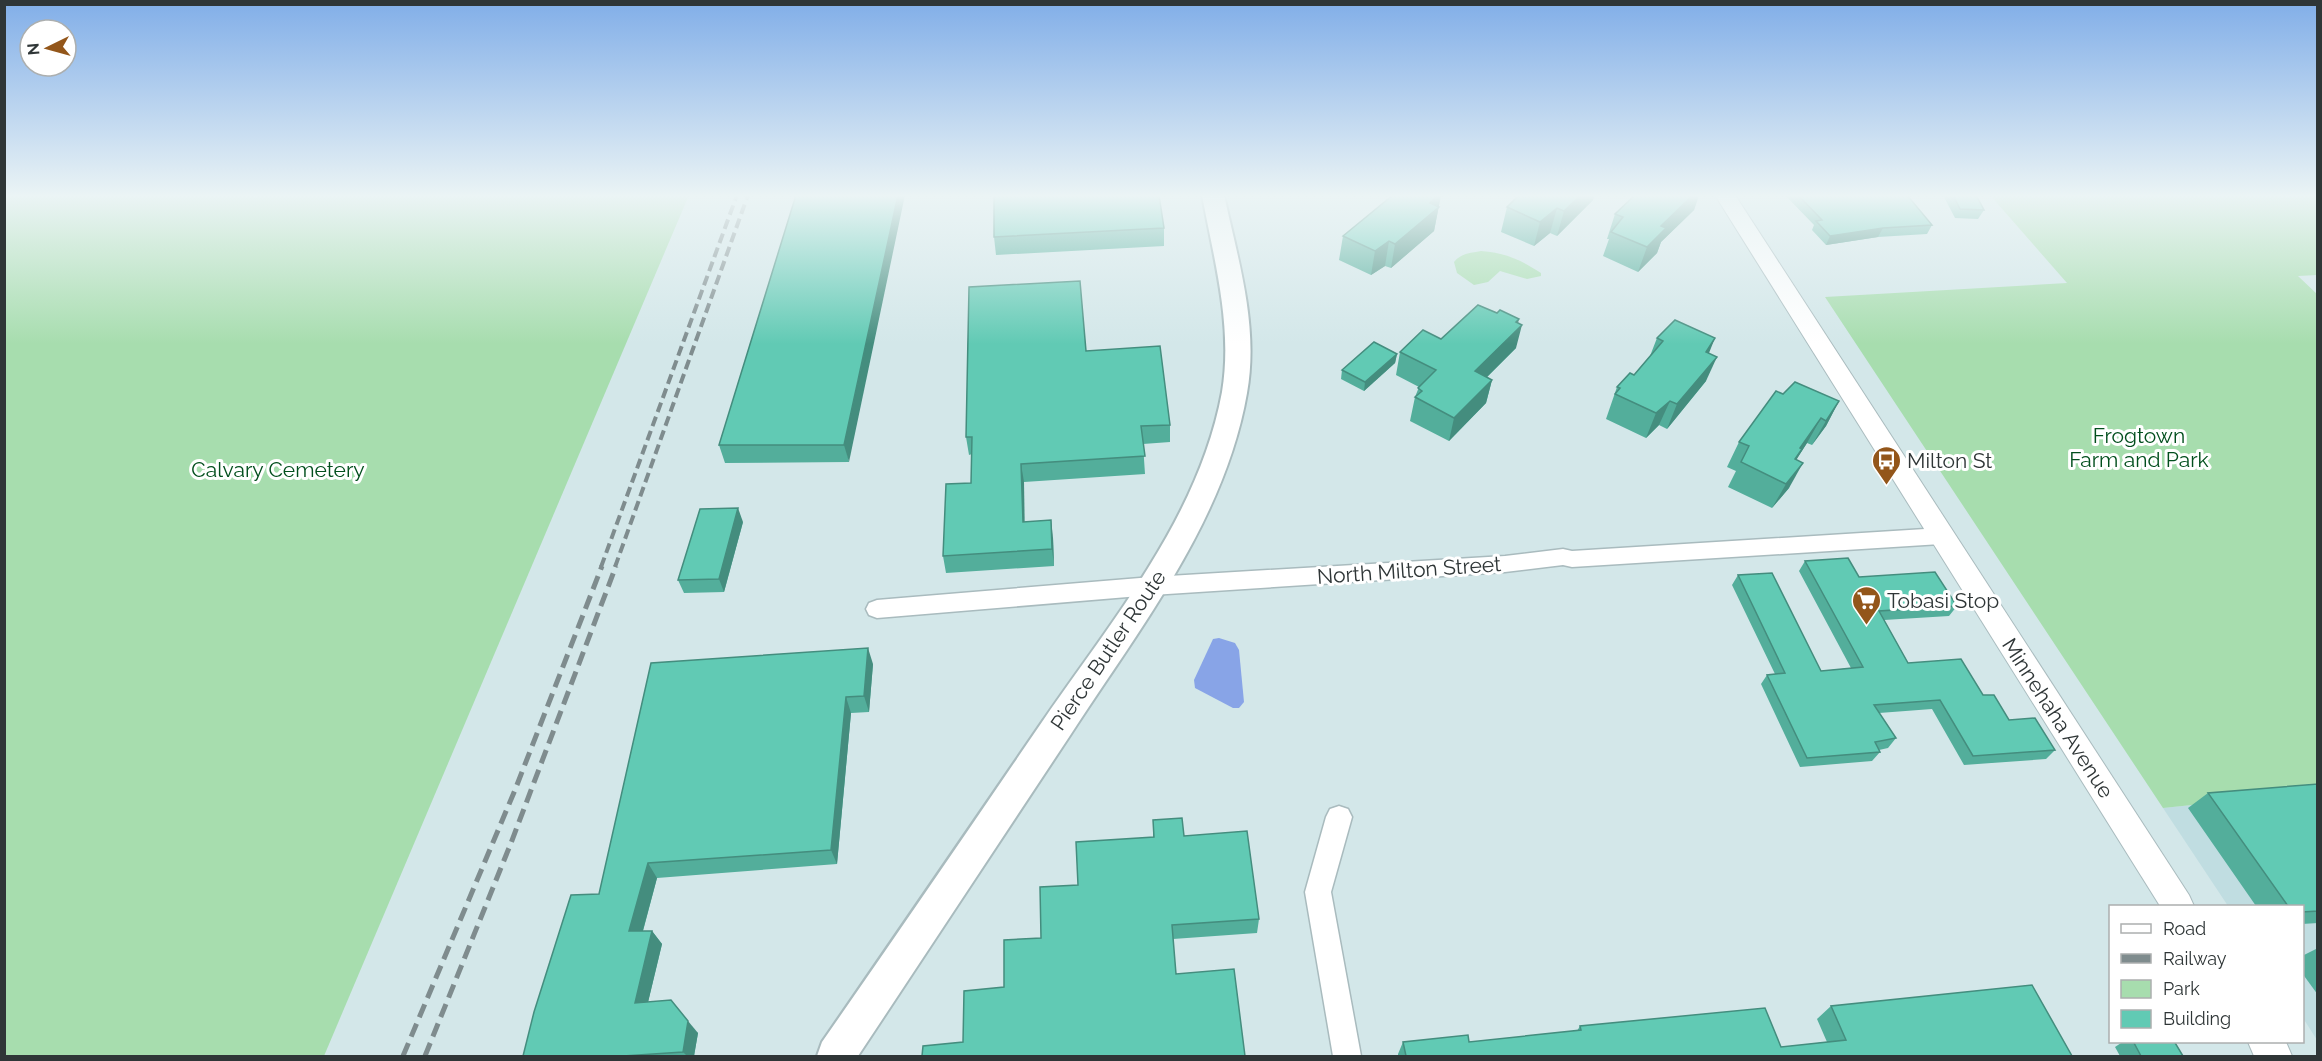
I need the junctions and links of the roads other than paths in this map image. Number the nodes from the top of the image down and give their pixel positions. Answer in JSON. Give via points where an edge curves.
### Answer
{"nodes":[{"id":1,"x":1222,"y":245,"type":"edge"},
{"id":2,"x":1756,"y":245,"type":"edge"},
{"id":3,"x":1941,"y":536,"type":"junction"},
{"id":4,"x":1152,"y":586,"type":"junction"},
{"id":5,"x":877,"y":609,"type":"dead end"},
{"id":6,"x":1339,"y":817,"type":"dead end"},
{"id":7,"x":2177,"y":905,"type":"edge"},
{"id":8,"x":2266,"y":1043,"type":"edge"},
{"id":9,"x":836,"y":1056,"type":"edge"},
{"id":10,"x":1347,"y":1056,"type":"edge"},
{"id":11,"x":2275,"y":1056,"type":"edge"}],
"edges":[{"from":1,"to":4,"type":"main road","name":"Pierce Butler Route","via":[[1237,321],[1236,379],[1221,441],[1194,513]]},
{"from":2,"to":3,"type":"street","name":"Minnehaha Avenue"},
{"from":3,"to":4,"type":"street","name":"North Milton Street"},
{"from":3,"to":7,"type":"street","name":"Minnehaha Avenue"},
{"from":4,"to":5,"type":"street","name":"North Milton Street"},
{"from":4,"to":9,"type":"main road","name":"Pierce Butler Route"},
{"from":6,"to":10,"type":"street","via":[[1318,891]]},
{"from":8,"to":11,"type":"street"}]}
